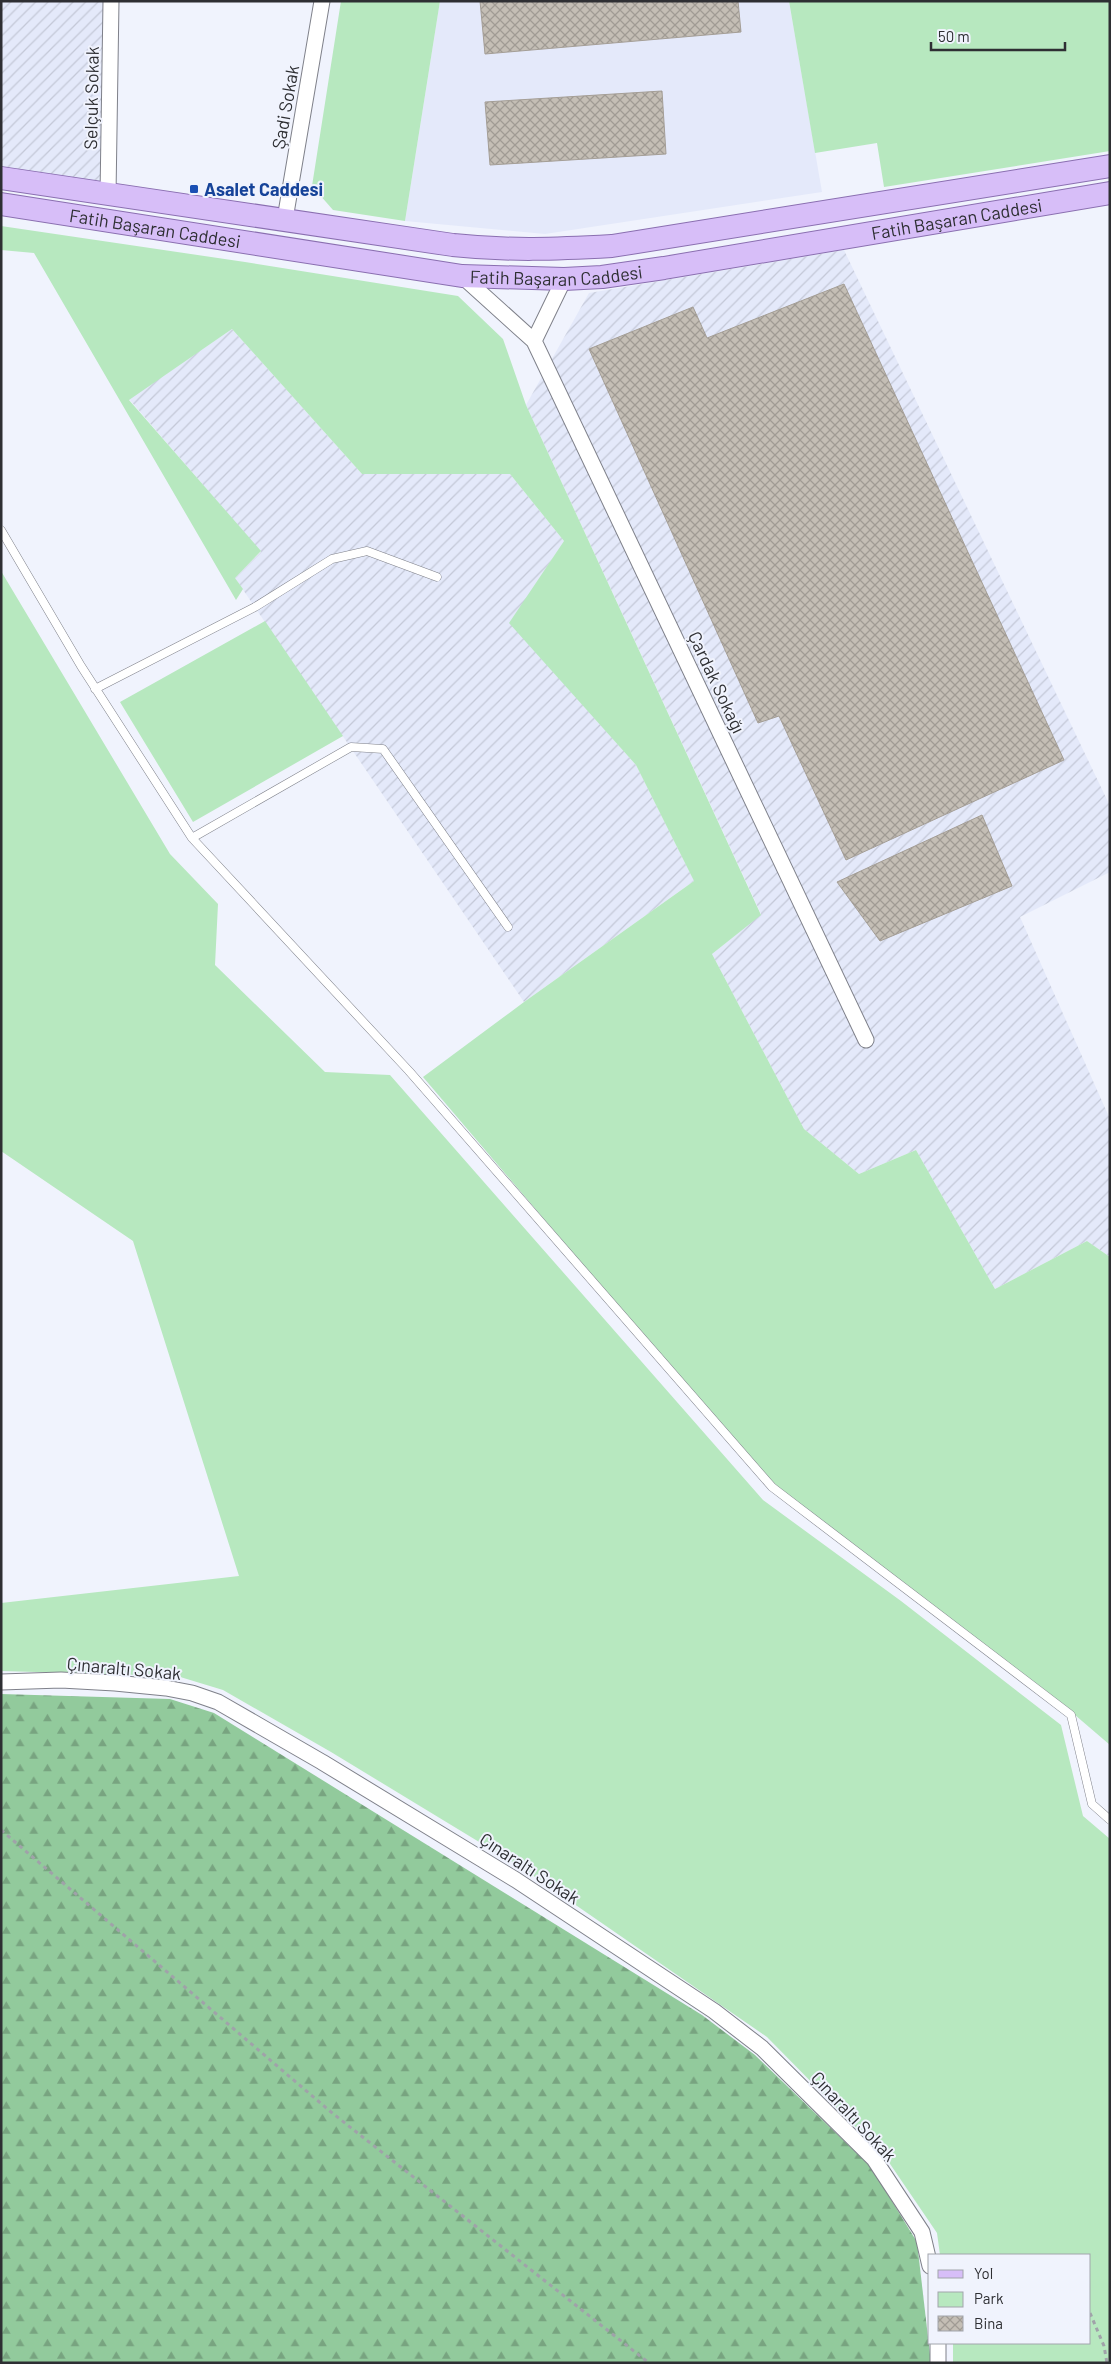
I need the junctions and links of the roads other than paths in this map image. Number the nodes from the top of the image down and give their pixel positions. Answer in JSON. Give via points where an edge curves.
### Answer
{"nodes":[{"id":1,"x":111,"y":1,"type":"edge"},
{"id":2,"x":322,"y":1,"type":"edge"},
{"id":3,"x":1110,"y":166,"type":"edge"},
{"id":4,"x":1,"y":178,"type":"edge"},
{"id":5,"x":1110,"y":193,"type":"edge"},
{"id":6,"x":108,"y":195,"type":"junction"},
{"id":7,"x":1,"y":204,"type":"edge"},
{"id":8,"x":284,"y":219,"type":"junction"},
{"id":9,"x":462,"y":276,"type":"junction"},
{"id":10,"x":564,"y":279,"type":"junction"},
{"id":11,"x":534,"y":341,"type":"junction"},
{"id":12,"x":1,"y":530,"type":"edge"},
{"id":13,"x":438,"y":577,"type":"dead end"},
{"id":14,"x":95,"y":689,"type":"junction"},
{"id":15,"x":192,"y":838,"type":"junction"},
{"id":16,"x":508,"y":927,"type":"dead end"},
{"id":17,"x":866,"y":1040,"type":"dead end"},
{"id":18,"x":1,"y":1682,"type":"edge"},
{"id":19,"x":1110,"y":1820,"type":"edge"},
{"id":20,"x":928,"y":2258,"type":"edge"},
{"id":21,"x":938,"y":2344,"type":"edge"},
{"id":22,"x":938,"y":2363,"type":"edge"}],
"edges":[{"from":1,"to":6,"type":"street","name":"Selçuk Sokak"},
{"from":2,"to":8,"type":"street","name":"Şadi Sokak"},
{"from":3,"to":8,"type":"main road","name":"Fatih Başaran Caddesi","via":[[612,246],[498,250]]},
{"from":4,"to":6,"type":"main road","name":"Fatih Başaran Caddesi"},
{"from":5,"to":10,"type":"main road","name":"Fatih Başaran Caddesi","via":[[664,268]]},
{"from":6,"to":8,"type":"main road","name":"Fatih Başaran Caddesi"},
{"from":7,"to":9,"type":"main road","name":"Fatih Başaran Caddesi"},
{"from":9,"to":10,"type":"main road","name":"Fatih Başaran Caddesi"},
{"from":9,"to":11,"type":"street","name":"Çardak Sokağı"},
{"from":10,"to":11,"type":"street"},
{"from":11,"to":17,"type":"street","name":"Çardak Sokağı"},
{"from":12,"to":14,"type":"lane"},
{"from":13,"to":14,"type":"lane","via":[[367,551],[332,559],[255,607]]},
{"from":14,"to":15,"type":"lane"},
{"from":15,"to":16,"type":"lane","via":[[351,747],[383,749]]},
{"from":15,"to":19,"type":"lane","via":[[409,1071],[772,1487],[1071,1715],[1092,1804]]},
{"from":18,"to":20,"type":"street","name":"Çınaraltı Sokak","via":[[61,1680],[115,1683],[166,1688],[218,1702],[516,1880],[714,2011],[762,2048],[874,2159],[922,2232]]},
{"from":21,"to":22,"type":"street"}]}
